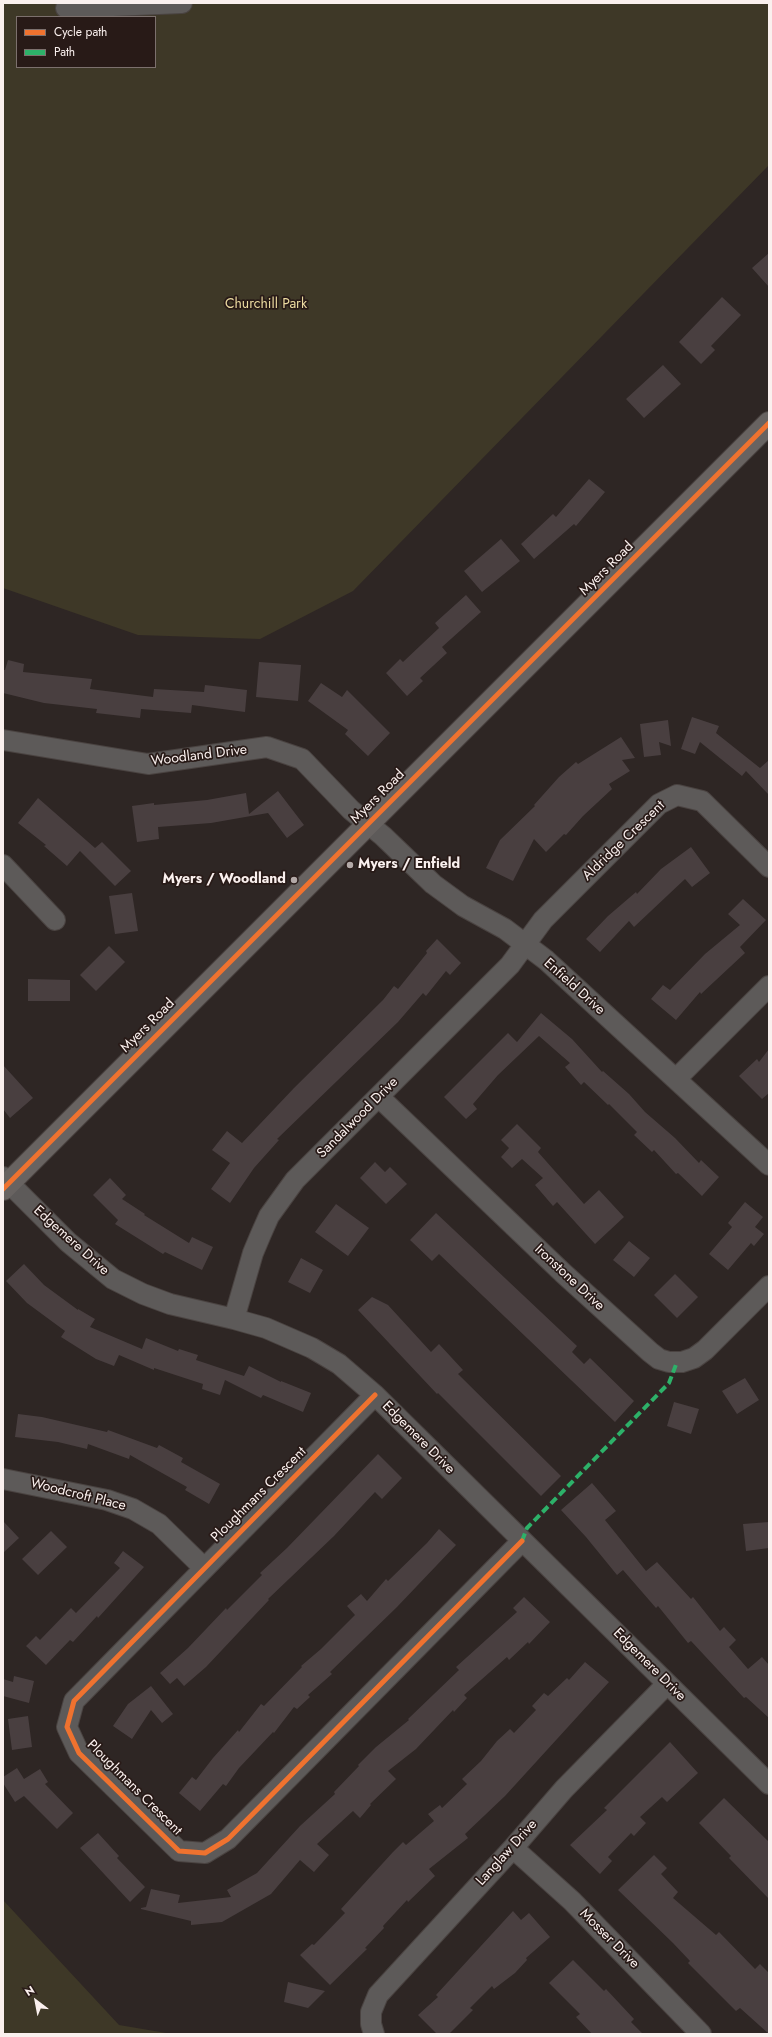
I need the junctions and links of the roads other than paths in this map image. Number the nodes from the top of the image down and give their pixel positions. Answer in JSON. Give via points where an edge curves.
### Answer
{"nodes":[{"id":1,"x":182,"y":3,"type":"edge"},
{"id":2,"x":66,"y":8,"type":"dead end"},
{"id":3,"x":769,"y":423,"type":"edge"},
{"id":4,"x":3,"y":740,"type":"edge"},
{"id":5,"x":368,"y":824,"type":"junction"},
{"id":6,"x":3,"y":865,"type":"edge"},
{"id":7,"x":769,"y":867,"type":"edge"},
{"id":8,"x":55,"y":920,"type":"dead end"},
{"id":9,"x":525,"y":944,"type":"junction"},
{"id":10,"x":769,"y":986,"type":"edge"},
{"id":11,"x":676,"y":1080,"type":"junction"},
{"id":12,"x":379,"y":1097,"type":"junction"},
{"id":13,"x":769,"y":1165,"type":"edge"},
{"id":14,"x":5,"y":1183,"type":"edge"},
{"id":15,"x":769,"y":1286,"type":"edge"},
{"id":16,"x":234,"y":1319,"type":"junction"},
{"id":17,"x":375,"y":1395,"type":"junction"},
{"id":18,"x":3,"y":1479,"type":"edge"},
{"id":19,"x":522,"y":1541,"type":"junction"},
{"id":20,"x":204,"y":1568,"type":"junction"},
{"id":21,"x":667,"y":1684,"type":"junction"},
{"id":22,"x":769,"y":1784,"type":"edge"},
{"id":23,"x":513,"y":1848,"type":"junction"},
{"id":24,"x":374,"y":2034,"type":"edge"},
{"id":25,"x":701,"y":2034,"type":"edge"}],
"edges":[{"from":1,"to":2,"type":"street"},
{"from":3,"to":5,"type":"main road","name":"Myers Road"},
{"from":4,"to":5,"type":"street","name":"Woodland Drive","via":[[148,764],[268,748],[302,759]]},
{"from":5,"to":9,"type":"street","name":"Enfield Drive","via":[[448,896],[505,929]]},
{"from":5,"to":14,"type":"main road","name":"Myers Road"},
{"from":6,"to":8,"type":"street"},
{"from":7,"to":9,"type":"street","name":"Aldridge Crescent","via":[[706,804],[685,796],[672,796],[651,810],[543,920]]},
{"from":9,"to":11,"type":"street","name":"Enfield Drive","via":[[552,965]]},
{"from":9,"to":12,"type":"street","name":"Sandalwood Drive","via":[[510,964]]},
{"from":10,"to":11,"type":"street"},
{"from":11,"to":13,"type":"street","name":"Enfield Drive"},
{"from":12,"to":15,"type":"street","name":"Ironstone Drive","via":[[563,1273],[659,1359],[682,1362],[694,1358]]},
{"from":12,"to":16,"type":"street","name":"Sandalwood Drive","via":[[309,1166],[280,1199],[269,1216],[253,1253]]},
{"from":14,"to":16,"type":"street","name":"Edgemere Drive","via":[[113,1279],[170,1304]]},
{"from":16,"to":17,"type":"street","name":"Edgemere Drive","via":[[266,1328],[312,1348],[339,1364]]},
{"from":17,"to":19,"type":"street","name":"Edgemere Drive"},
{"from":17,"to":20,"type":"street","name":"Ploughmans Crescent"},
{"from":18,"to":20,"type":"street","name":"Woodcroft Place","via":[[107,1500],[133,1509],[159,1524]]},
{"from":19,"to":20,"type":"street","name":"Ploughmans Crescent","via":[[228,1839],[206,1853],[179,1851],[79,1753],[67,1727],[74,1701]]},
{"from":19,"to":21,"type":"street","name":"Edgemere Drive"},
{"from":21,"to":22,"type":"street","name":"Edgemere Drive"},
{"from":21,"to":23,"type":"street","name":"Langlaw Drive","via":[[564,1789]]},
{"from":23,"to":24,"type":"street","name":"Langlaw Drive","via":[[378,1995],[371,2012]]},
{"from":23,"to":25,"type":"street","name":"Mosser Drive","via":[[572,1901]]}]}
